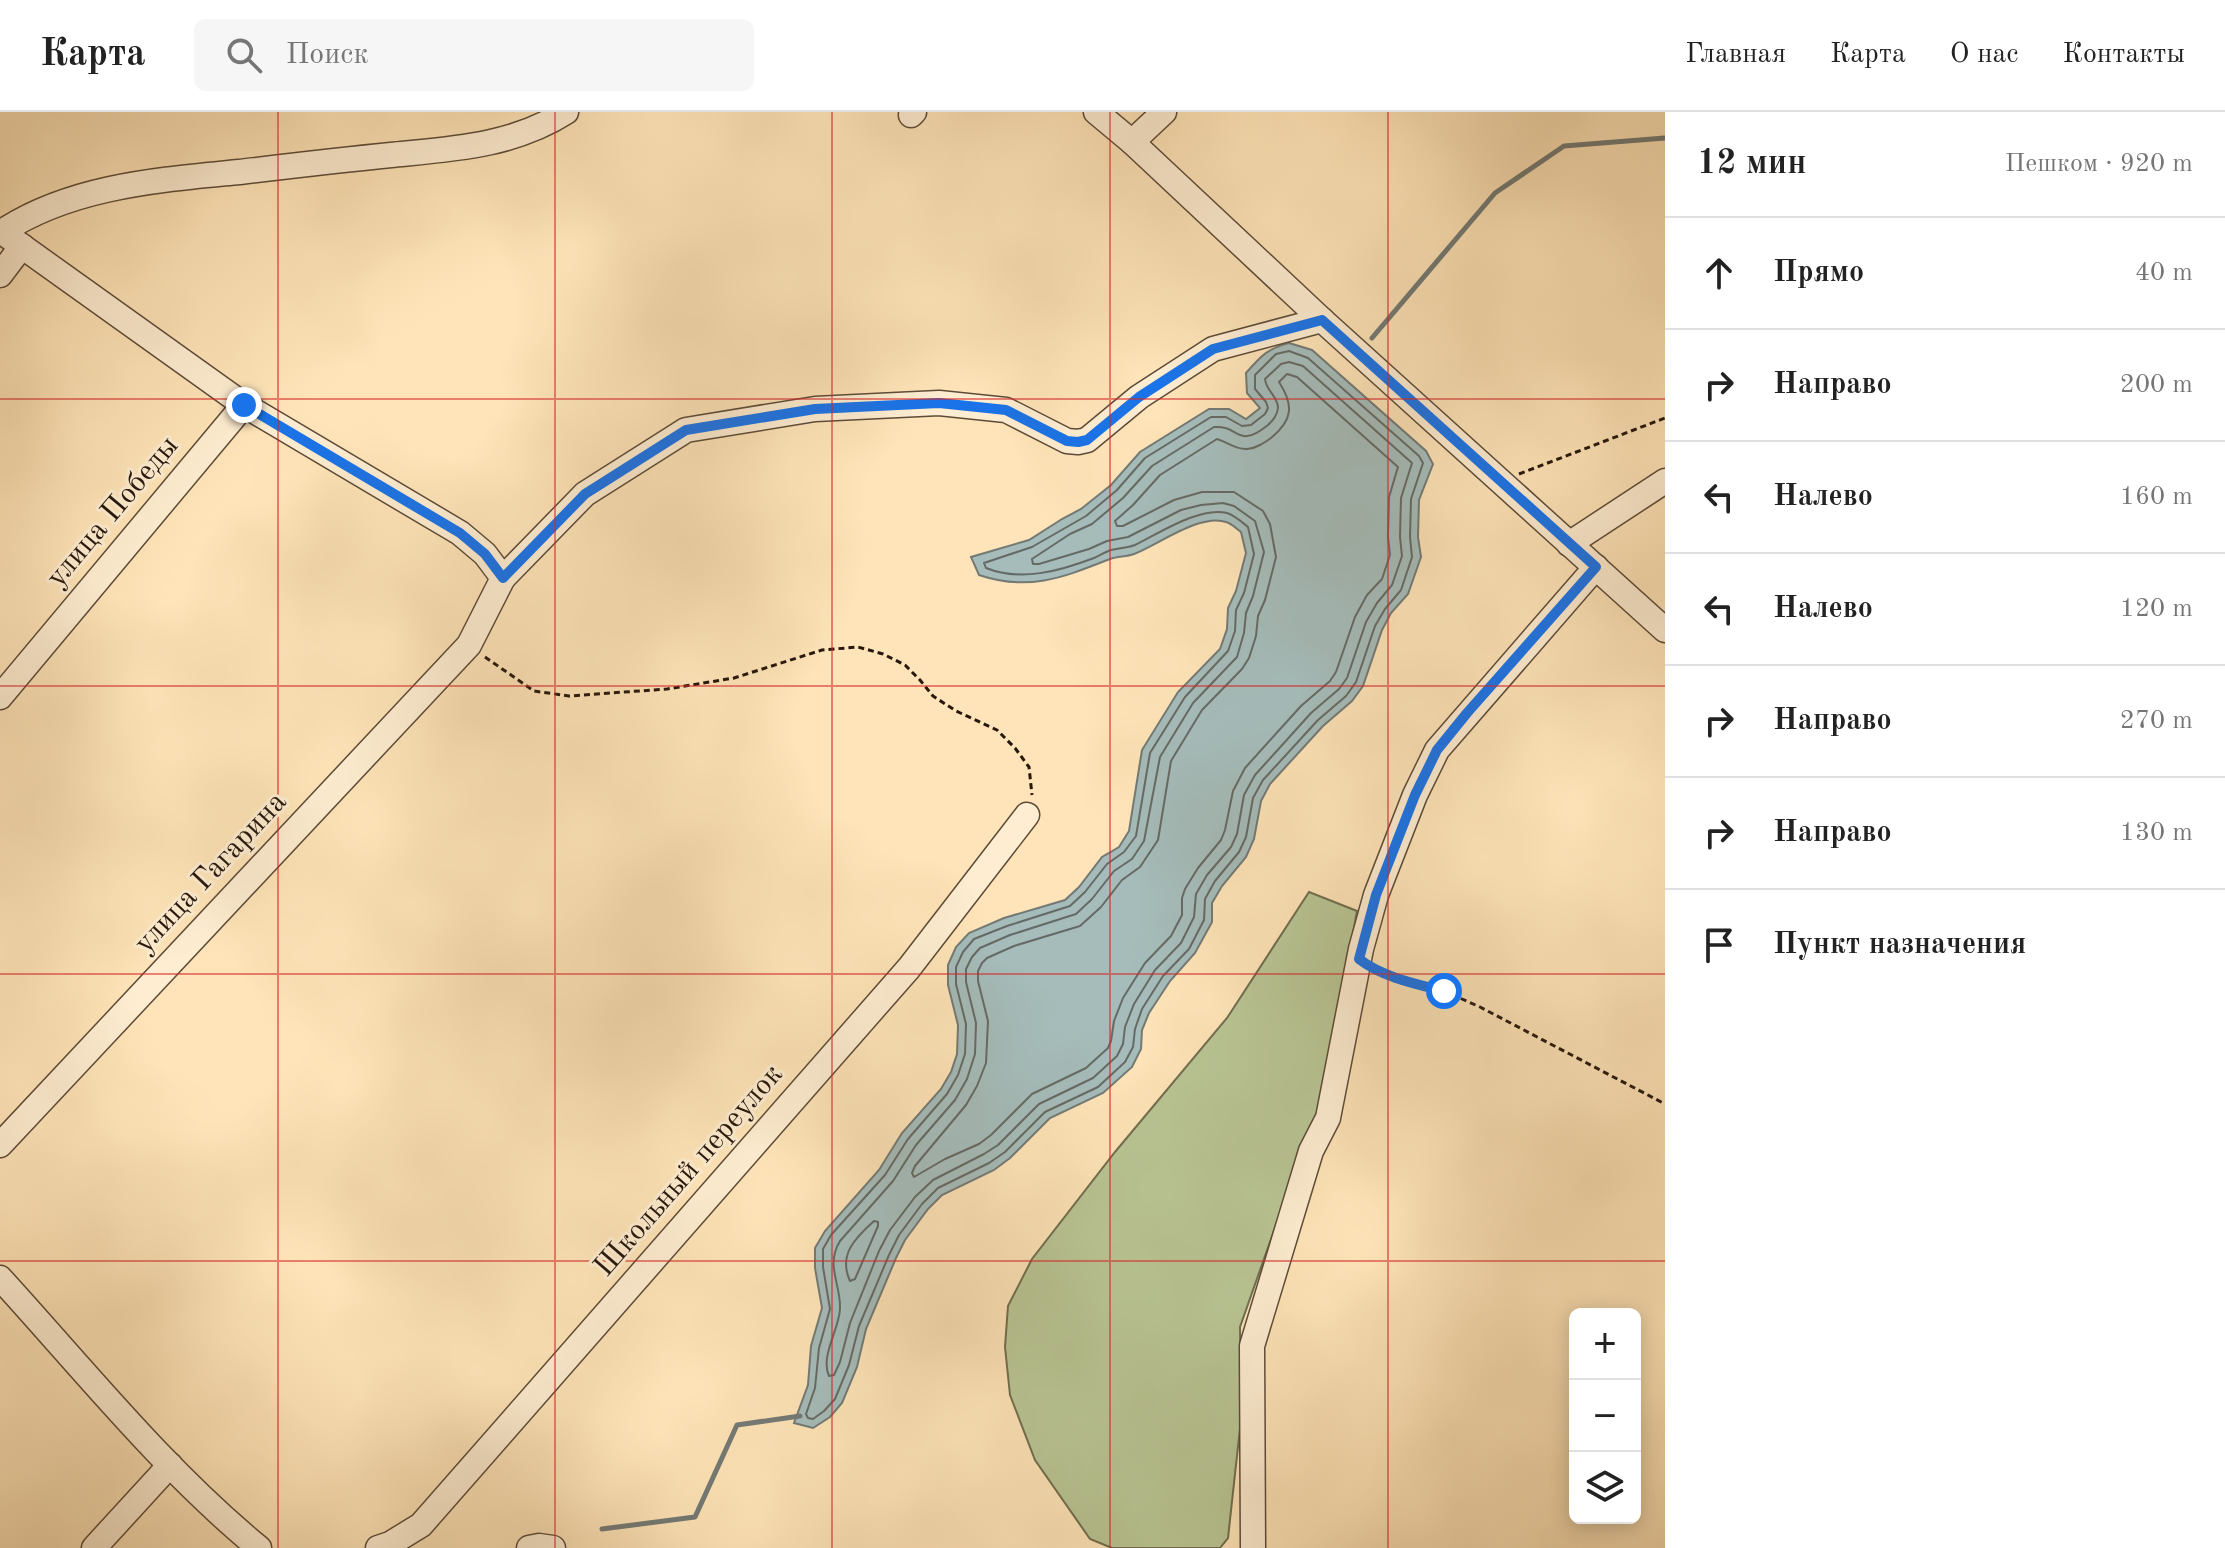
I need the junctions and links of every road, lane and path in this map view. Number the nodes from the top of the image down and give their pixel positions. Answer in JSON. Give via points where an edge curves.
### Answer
{"nodes":[{"id":1,"x":566,"y":112,"type":"edge"},
{"id":2,"x":1096,"y":112,"type":"edge"},
{"id":3,"x":1164,"y":112,"type":"edge"},
{"id":4,"x":1132,"y":142,"type":"junction"},
{"id":5,"x":1,"y":232,"type":"edge"},
{"id":6,"x":22,"y":246,"type":"junction"},
{"id":7,"x":0,"y":275,"type":"edge"},
{"id":8,"x":1322,"y":320,"type":"junction"},
{"id":9,"x":244,"y":405,"type":"junction"},
{"id":10,"x":1665,"y":418,"type":"edge"},
{"id":11,"x":1500,"y":481,"type":"junction"},
{"id":12,"x":1665,"y":481,"type":"edge"},
{"id":13,"x":1569,"y":544,"type":"junction"},
{"id":14,"x":1596,"y":567,"type":"junction"},
{"id":15,"x":503,"y":578,"type":"junction"},
{"id":16,"x":1665,"y":630,"type":"edge"},
{"id":17,"x":469,"y":645,"type":"junction"},
{"id":18,"x":0,"y":697,"type":"edge"},
{"id":19,"x":1027,"y":815,"type":"joint"},
{"id":20,"x":1359,"y":959,"type":"junction"},
{"id":21,"x":1665,"y":1104,"type":"edge"},
{"id":22,"x":0,"y":1145,"type":"edge"},
{"id":23,"x":0,"y":1278,"type":"edge"},
{"id":24,"x":170,"y":1465,"type":"junction"},
{"id":25,"x":94,"y":1548,"type":"edge"},
{"id":26,"x":259,"y":1548,"type":"edge"},
{"id":27,"x":378,"y":1548,"type":"edge"},
{"id":28,"x":529,"y":1548,"type":"edge"},
{"id":29,"x":553,"y":1548,"type":"edge"},
{"id":30,"x":1253,"y":1548,"type":"edge"}],
"edges":[{"from":1,"to":5,"type":"street","via":[[520,135],[464,148],[109,189],[43,209]]},
{"from":2,"to":4,"type":"street"},
{"from":3,"to":4,"type":"street"},
{"from":4,"to":8,"type":"street"},
{"from":5,"to":6,"type":"street"},
{"from":6,"to":7,"type":"street"},
{"from":6,"to":9,"type":"street"},
{"from":8,"to":11,"type":"street"},
{"from":8,"to":15,"type":"street","name":"улица Гагарина","via":[[1213,349],[1078,442],[1006,410],[939,403],[815,409],[686,430],[585,494]]},
{"from":9,"to":15,"type":"street","via":[[460,533]]},
{"from":9,"to":18,"type":"street","name":"улица Победы"},
{"from":10,"to":11,"type":"path"},
{"from":11,"to":13,"type":"street"},
{"from":12,"to":13,"type":"street"},
{"from":13,"to":14,"type":"street"},
{"from":14,"to":16,"type":"street"},
{"from":14,"to":20,"type":"street","via":[[1437,750],[1376,895]]},
{"from":15,"to":17,"type":"street","name":"улица Гагарина"},
{"from":17,"to":19,"type":"path","via":[[534,691],[569,696],[734,678],[822,650],[858,647],[883,654],[905,665],[933,696],[997,730],[1015,748],[1029,767],[1033,792]]},
{"from":17,"to":22,"type":"street","name":"улица Гагарина"},
{"from":19,"to":27,"type":"street","name":"Школьный переулок","via":[[909,968],[421,1525]]},
{"from":20,"to":21,"type":"path","via":[[1480,1007]]},
{"from":20,"to":30,"type":"street","via":[[1328,1118],[1311,1151],[1252,1346]]},
{"from":23,"to":24,"type":"street"},
{"from":24,"to":25,"type":"street"},
{"from":24,"to":26,"type":"street"},
{"from":28,"to":29,"type":"street"}]}
